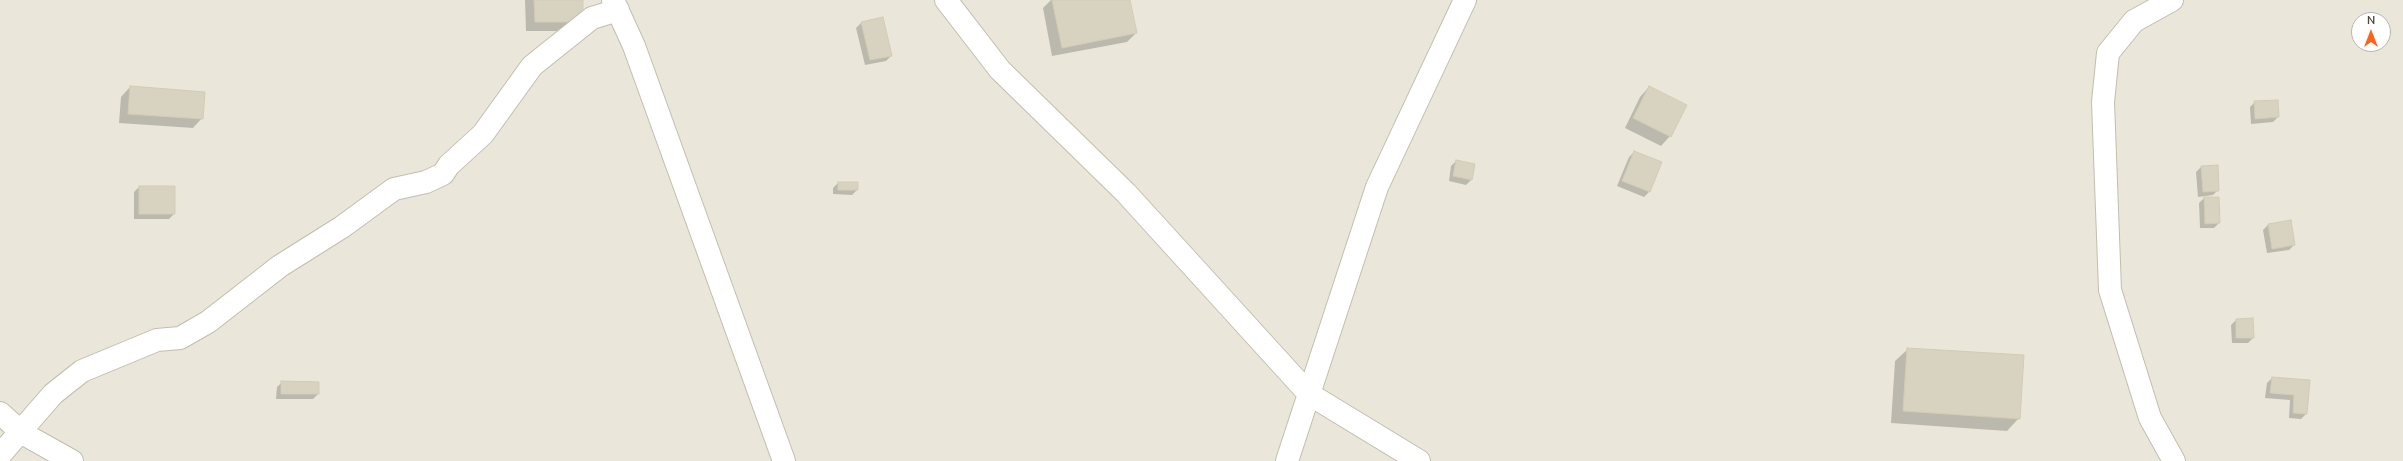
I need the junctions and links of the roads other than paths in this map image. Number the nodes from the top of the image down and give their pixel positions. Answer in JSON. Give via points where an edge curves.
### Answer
{"nodes":[{"id":1,"x":946,"y":0,"type":"edge"},
{"id":2,"x":1465,"y":0,"type":"edge"},
{"id":3,"x":2172,"y":0,"type":"edge"},
{"id":4,"x":615,"y":5,"type":"edge"},
{"id":5,"x":1309,"y":394,"type":"junction"},
{"id":6,"x":0,"y":413,"type":"edge"},
{"id":7,"x":22,"y":433,"type":"junction"},
{"id":8,"x":0,"y":455,"type":"edge"},
{"id":9,"x":72,"y":461,"type":"edge"},
{"id":10,"x":784,"y":461,"type":"edge"},
{"id":11,"x":1287,"y":461,"type":"edge"},
{"id":12,"x":1419,"y":461,"type":"edge"},
{"id":13,"x":2174,"y":461,"type":"edge"}],
"edges":[{"from":1,"to":5,"type":"street","via":[[1000,70],[1126,193]]},
{"from":2,"to":5,"type":"street","via":[[1377,187]]},
{"from":3,"to":13,"type":"street","via":[[2134,20],[2108,53],[2103,102],[2110,290],[2150,418]]},
{"from":4,"to":7,"type":"street","via":[[592,18],[532,66],[483,134],[449,165],[443,174],[426,182],[394,189],[342,227],[280,266],[208,322],[180,338],[157,340],[82,371],[53,394]]},
{"from":4,"to":10,"type":"street","via":[[634,46]]},
{"from":5,"to":11,"type":"street"},
{"from":5,"to":12,"type":"street"},
{"from":6,"to":7,"type":"street"},
{"from":7,"to":8,"type":"street"},
{"from":7,"to":9,"type":"street"}]}
